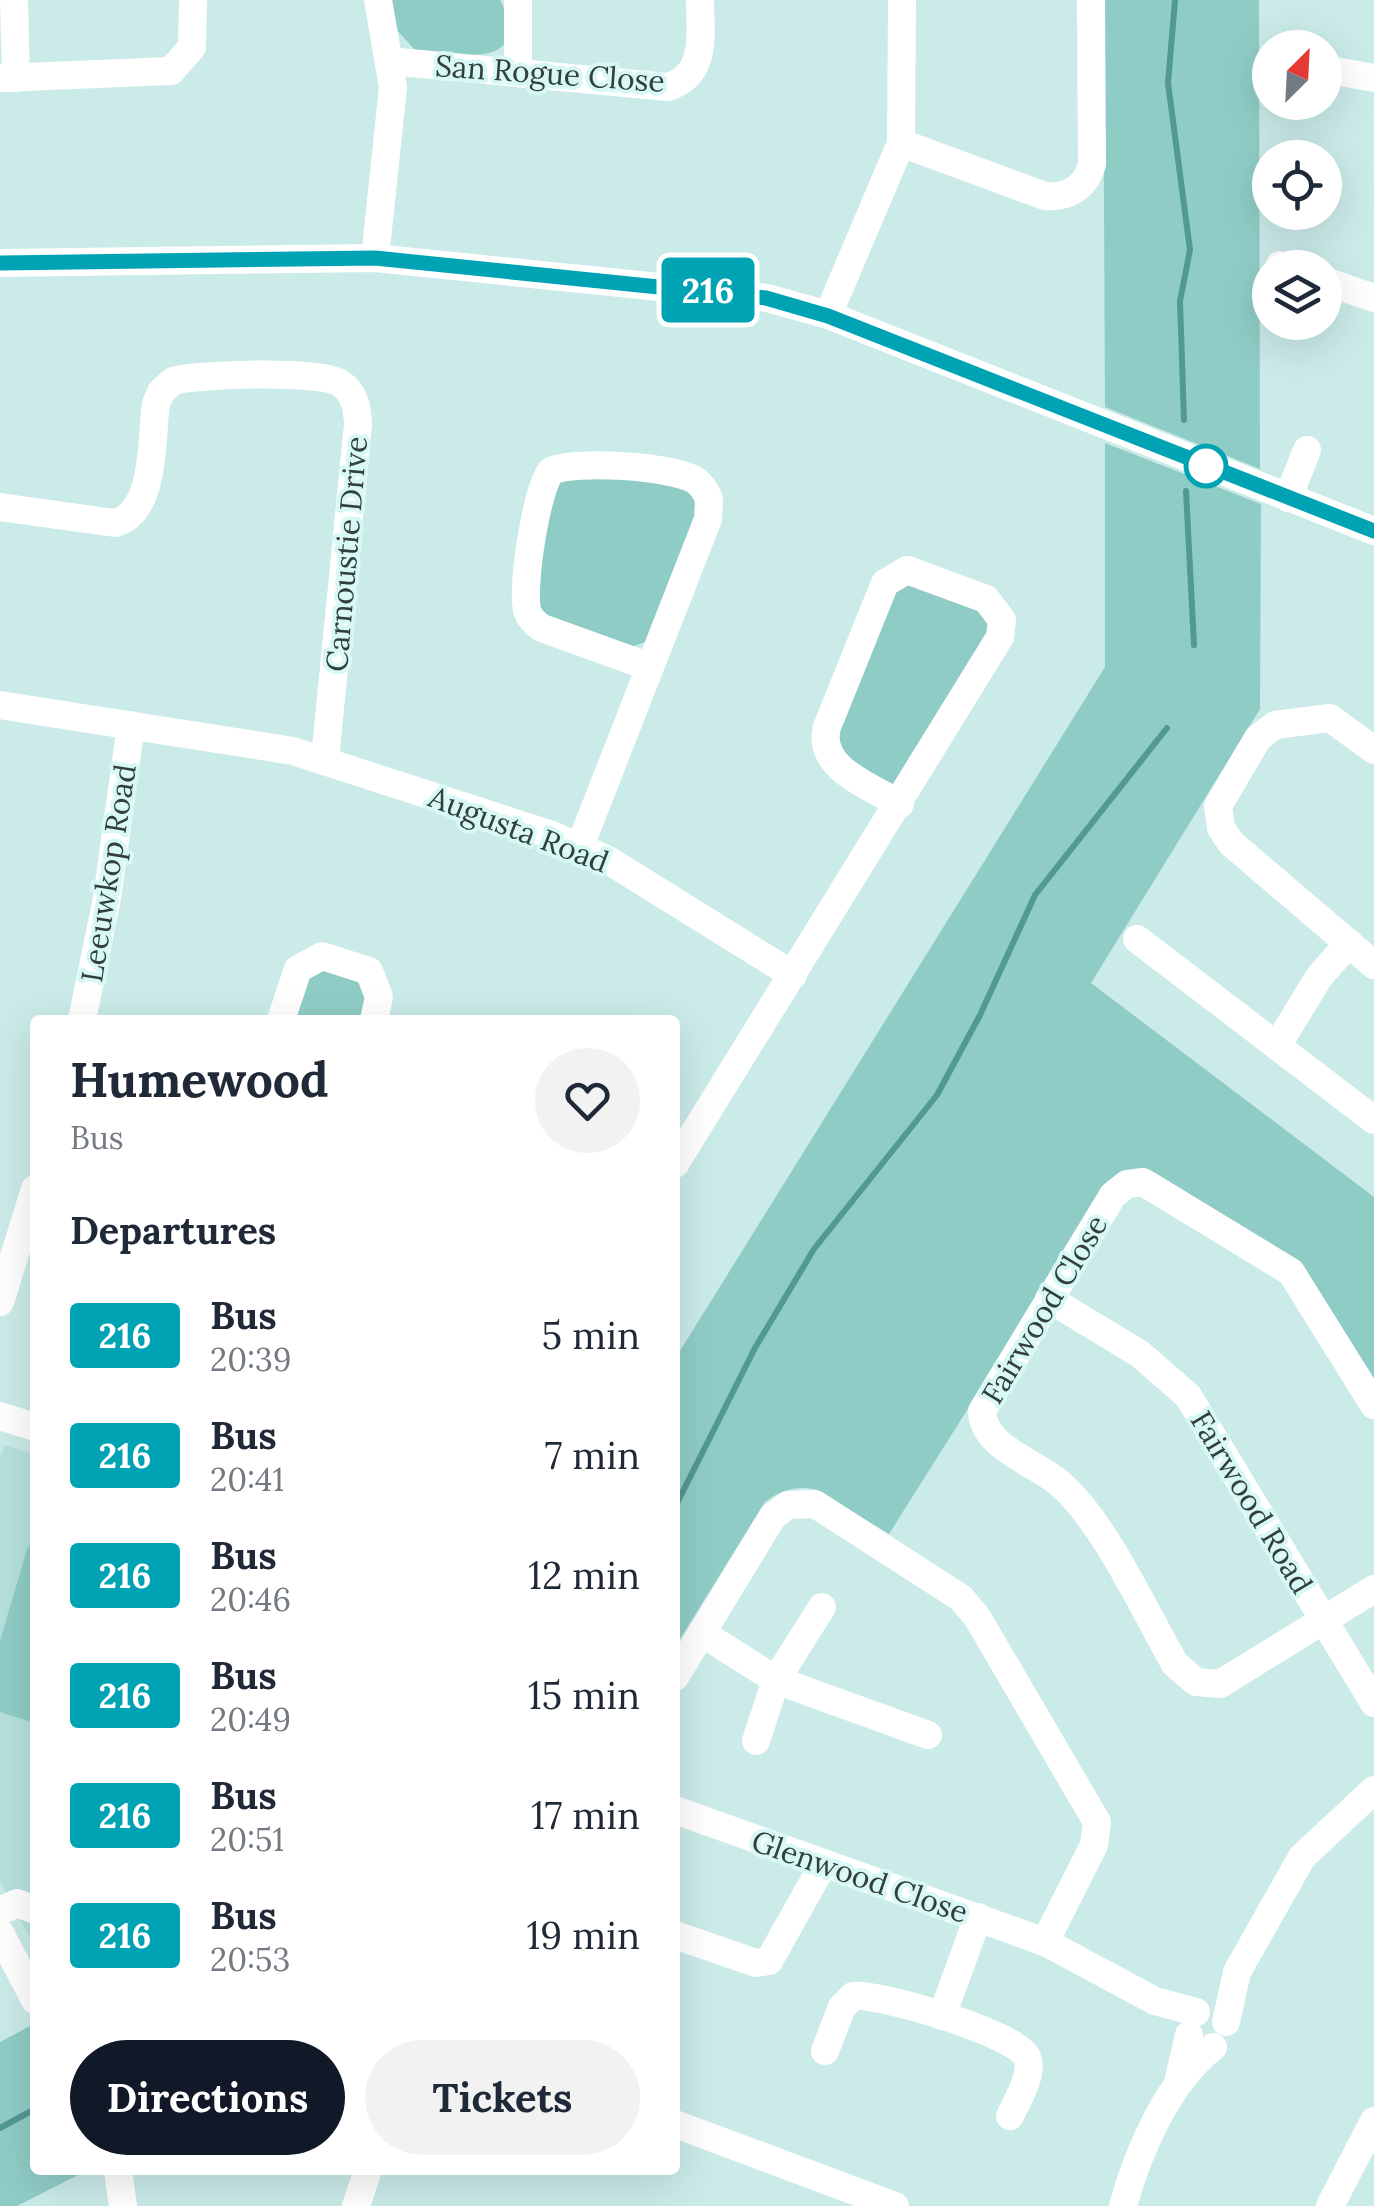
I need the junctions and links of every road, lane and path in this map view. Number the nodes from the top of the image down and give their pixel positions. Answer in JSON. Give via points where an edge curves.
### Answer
{"nodes":[{"id":1,"x":14,"y":0,"type":"edge"},
{"id":2,"x":193,"y":0,"type":"edge"},
{"id":3,"x":378,"y":0,"type":"edge"},
{"id":4,"x":518,"y":0,"type":"edge"},
{"id":5,"x":700,"y":0,"type":"edge"},
{"id":6,"x":902,"y":0,"type":"edge"},
{"id":7,"x":1091,"y":0,"type":"edge"},
{"id":8,"x":389,"y":60,"type":"junction"},
{"id":9,"x":1342,"y":71,"type":"edge"},
{"id":10,"x":518,"y":73,"type":"junction"},
{"id":11,"x":8,"y":78,"type":"edge"},
{"id":12,"x":1374,"y":78,"type":"edge"},
{"id":13,"x":901,"y":143,"type":"junction"},
{"id":14,"x":375,"y":258,"type":"junction"},
{"id":15,"x":0,"y":263,"type":"edge"},
{"id":16,"x":1342,"y":287,"type":"edge"},
{"id":17,"x":1374,"y":298,"type":"edge"},
{"id":18,"x":828,"y":316,"type":"junction"},
{"id":19,"x":1308,"y":450,"type":"dead end"},
{"id":20,"x":1288,"y":498,"type":"junction"},
{"id":21,"x":0,"y":508,"type":"edge"},
{"id":22,"x":1374,"y":531,"type":"edge"},
{"id":23,"x":650,"y":667,"type":"junction"},
{"id":24,"x":0,"y":705,"type":"edge"},
{"id":25,"x":131,"y":725,"type":"junction"},
{"id":26,"x":1374,"y":750,"type":"edge"},
{"id":27,"x":325,"y":758,"type":"junction"},
{"id":28,"x":900,"y":804,"type":"junction"},
{"id":29,"x":580,"y":846,"type":"junction"},
{"id":30,"x":1137,"y":940,"type":"dead end"},
{"id":31,"x":1349,"y":944,"type":"junction"},
{"id":32,"x":1374,"y":965,"type":"edge"},
{"id":33,"x":793,"y":975,"type":"junction"},
{"id":34,"x":83,"y":1015,"type":"edge"},
{"id":35,"x":282,"y":1015,"type":"edge"},
{"id":36,"x":375,"y":1015,"type":"edge"},
{"id":37,"x":1276,"y":1046,"type":"junction"},
{"id":38,"x":1374,"y":1120,"type":"edge"},
{"id":39,"x":686,"y":1124,"type":"edge"},
{"id":40,"x":30,"y":1205,"type":"edge"},
{"id":41,"x":1049,"y":1299,"type":"junction"},
{"id":42,"x":0,"y":1302,"type":"edge"},
{"id":43,"x":1374,"y":1405,"type":"edge"},
{"id":44,"x":0,"y":1416,"type":"edge"},
{"id":45,"x":30,"y":1425,"type":"edge"},
{"id":46,"x":1374,"y":1589,"type":"edge"},
{"id":47,"x":822,"y":1607,"type":"dead end"},
{"id":48,"x":1322,"y":1620,"type":"junction"},
{"id":49,"x":702,"y":1634,"type":"junction"},
{"id":50,"x":680,"y":1669,"type":"edge"},
{"id":51,"x":776,"y":1680,"type":"junction"},
{"id":52,"x":1374,"y":1703,"type":"edge"},
{"id":53,"x":928,"y":1736,"type":"dead end"},
{"id":54,"x":756,"y":1741,"type":"dead end"},
{"id":55,"x":1370,"y":1801,"type":"edge"},
{"id":56,"x":680,"y":1812,"type":"edge"},
{"id":57,"x":824,"y":1863,"type":"junction"},
{"id":58,"x":30,"y":1908,"type":"edge"},
{"id":59,"x":0,"y":1911,"type":"edge"},
{"id":60,"x":978,"y":1917,"type":"junction"},
{"id":61,"x":0,"y":1934,"type":"edge"},
{"id":62,"x":680,"y":1937,"type":"edge"},
{"id":63,"x":1045,"y":1942,"type":"junction"},
{"id":64,"x":30,"y":1991,"type":"edge"},
{"id":65,"x":942,"y":2016,"type":"junction"},
{"id":66,"x":1202,"y":2026,"type":"junction"},
{"id":67,"x":825,"y":2050,"type":"dead end"},
{"id":68,"x":1010,"y":2116,"type":"dead end"},
{"id":69,"x":1374,"y":2121,"type":"edge"},
{"id":70,"x":680,"y":2126,"type":"edge"},
{"id":71,"x":119,"y":2175,"type":"edge"},
{"id":72,"x":366,"y":2175,"type":"edge"},
{"id":73,"x":124,"y":2206,"type":"edge"},
{"id":74,"x":356,"y":2206,"type":"edge"},
{"id":75,"x":895,"y":2206,"type":"edge"},
{"id":76,"x":1123,"y":2206,"type":"edge"},
{"id":77,"x":1330,"y":2206,"type":"edge"}],
"edges":[{"from":1,"to":11,"type":"street"},
{"from":2,"to":11,"type":"street","via":[[192,47],[171,71]]},
{"from":3,"to":8,"type":"street","name":"San Rogue Close"},
{"from":4,"to":10,"type":"street"},
{"from":5,"to":10,"type":"street","name":"San Rogue Close","via":[[698,60],[676,85]]},
{"from":6,"to":13,"type":"street"},
{"from":7,"to":13,"type":"street","via":[[1092,164],[1073,192],[1046,196]]},
{"from":8,"to":10,"type":"street","name":"San Rogue Close"},
{"from":8,"to":14,"type":"street","name":"San Rogue Close","via":[[393,88]]},
{"from":9,"to":12,"type":"street"},
{"from":13,"to":18,"type":"street"},
{"from":14,"to":15,"type":"street"},
{"from":14,"to":18,"type":"street","via":[[718,291]]},
{"from":16,"to":17,"type":"street"},
{"from":18,"to":20,"type":"street"},
{"from":19,"to":20,"type":"street"},
{"from":20,"to":22,"type":"street"},
{"from":21,"to":27,"type":"street","name":"Carnoustie Drive","via":[[115,523],[129,517],[143,499],[156,404],[173,381],[321,376],[344,386],[357,405],[358,424]]},
{"from":23,"to":23,"type":"street","via":[[708,519],[704,488],[676,474],[591,465],[551,471],[538,499],[527,595],[531,618],[542,628]]},
{"from":23,"to":29,"type":"street"},
{"from":24,"to":25,"type":"street","name":"Augusta Road"},
{"from":25,"to":27,"type":"street","name":"Augusta Road"},
{"from":25,"to":34,"type":"street","name":"Leeuwkop Road"},
{"from":26,"to":31,"type":"street","via":[[1330,718],[1275,726],[1258,738],[1218,806],[1231,843]]},
{"from":27,"to":29,"type":"street","name":"Augusta Road"},
{"from":28,"to":28,"type":"street","via":[[1002,629],[986,599],[907,570],[885,583],[824,744],[831,761]]},
{"from":28,"to":33,"type":"street"},
{"from":29,"to":33,"type":"street","name":"Augusta Road"},
{"from":30,"to":37,"type":"street"},
{"from":31,"to":32,"type":"street"},
{"from":31,"to":37,"type":"street","via":[[1318,976]]},
{"from":33,"to":39,"type":"street"},
{"from":35,"to":36,"type":"street","via":[[298,969],[322,956],[369,971],[379,996]]},
{"from":37,"to":38,"type":"street"},
{"from":40,"to":42,"type":"street"},
{"from":41,"to":43,"type":"street","name":"Fairwood Close","via":[[1114,1195],[1126,1184],[1152,1184],[1291,1272]]},
{"from":41,"to":48,"type":"street","name":"Fairwood Road","via":[[1140,1354],[1188,1396]]},
{"from":41,"to":48,"type":"street","name":"Fairwood Close","via":[[985,1403],[984,1427],[1082,1506],[1175,1664],[1196,1682],[1220,1684]]},
{"from":44,"to":45,"type":"street"},
{"from":46,"to":48,"type":"street","name":"Fairwood Close"},
{"from":47,"to":51,"type":"street"},
{"from":48,"to":52,"type":"street","name":"Fairwood Road"},
{"from":49,"to":50,"type":"street"},
{"from":49,"to":51,"type":"street"},
{"from":49,"to":63,"type":"street","via":[[773,1516],[798,1502],[814,1504],[961,1598],[1096,1822],[1094,1846]]},
{"from":51,"to":53,"type":"street"},
{"from":51,"to":54,"type":"street"},
{"from":55,"to":66,"type":"street","via":[[1302,1857]]},
{"from":56,"to":57,"type":"street","name":"Glenwood Close"},
{"from":57,"to":60,"type":"street","name":"Glenwood Close"},
{"from":57,"to":62,"type":"street","via":[[769,1961],[756,1963]]},
{"from":58,"to":59,"type":"street","via":[[17,1904]]},
{"from":60,"to":63,"type":"street","name":"Glenwood Close"},
{"from":60,"to":65,"type":"street"},
{"from":61,"to":64,"type":"street"},
{"from":63,"to":66,"type":"street","name":"Glenwood Close"},
{"from":65,"to":67,"type":"street","via":[[853,1996],[842,2006]]},
{"from":65,"to":68,"type":"street","via":[[1024,2052],[1028,2066]]},
{"from":66,"to":76,"type":"street"},
{"from":69,"to":77,"type":"street"},
{"from":70,"to":75,"type":"street"},
{"from":71,"to":73,"type":"street"},
{"from":72,"to":74,"type":"street"}]}
